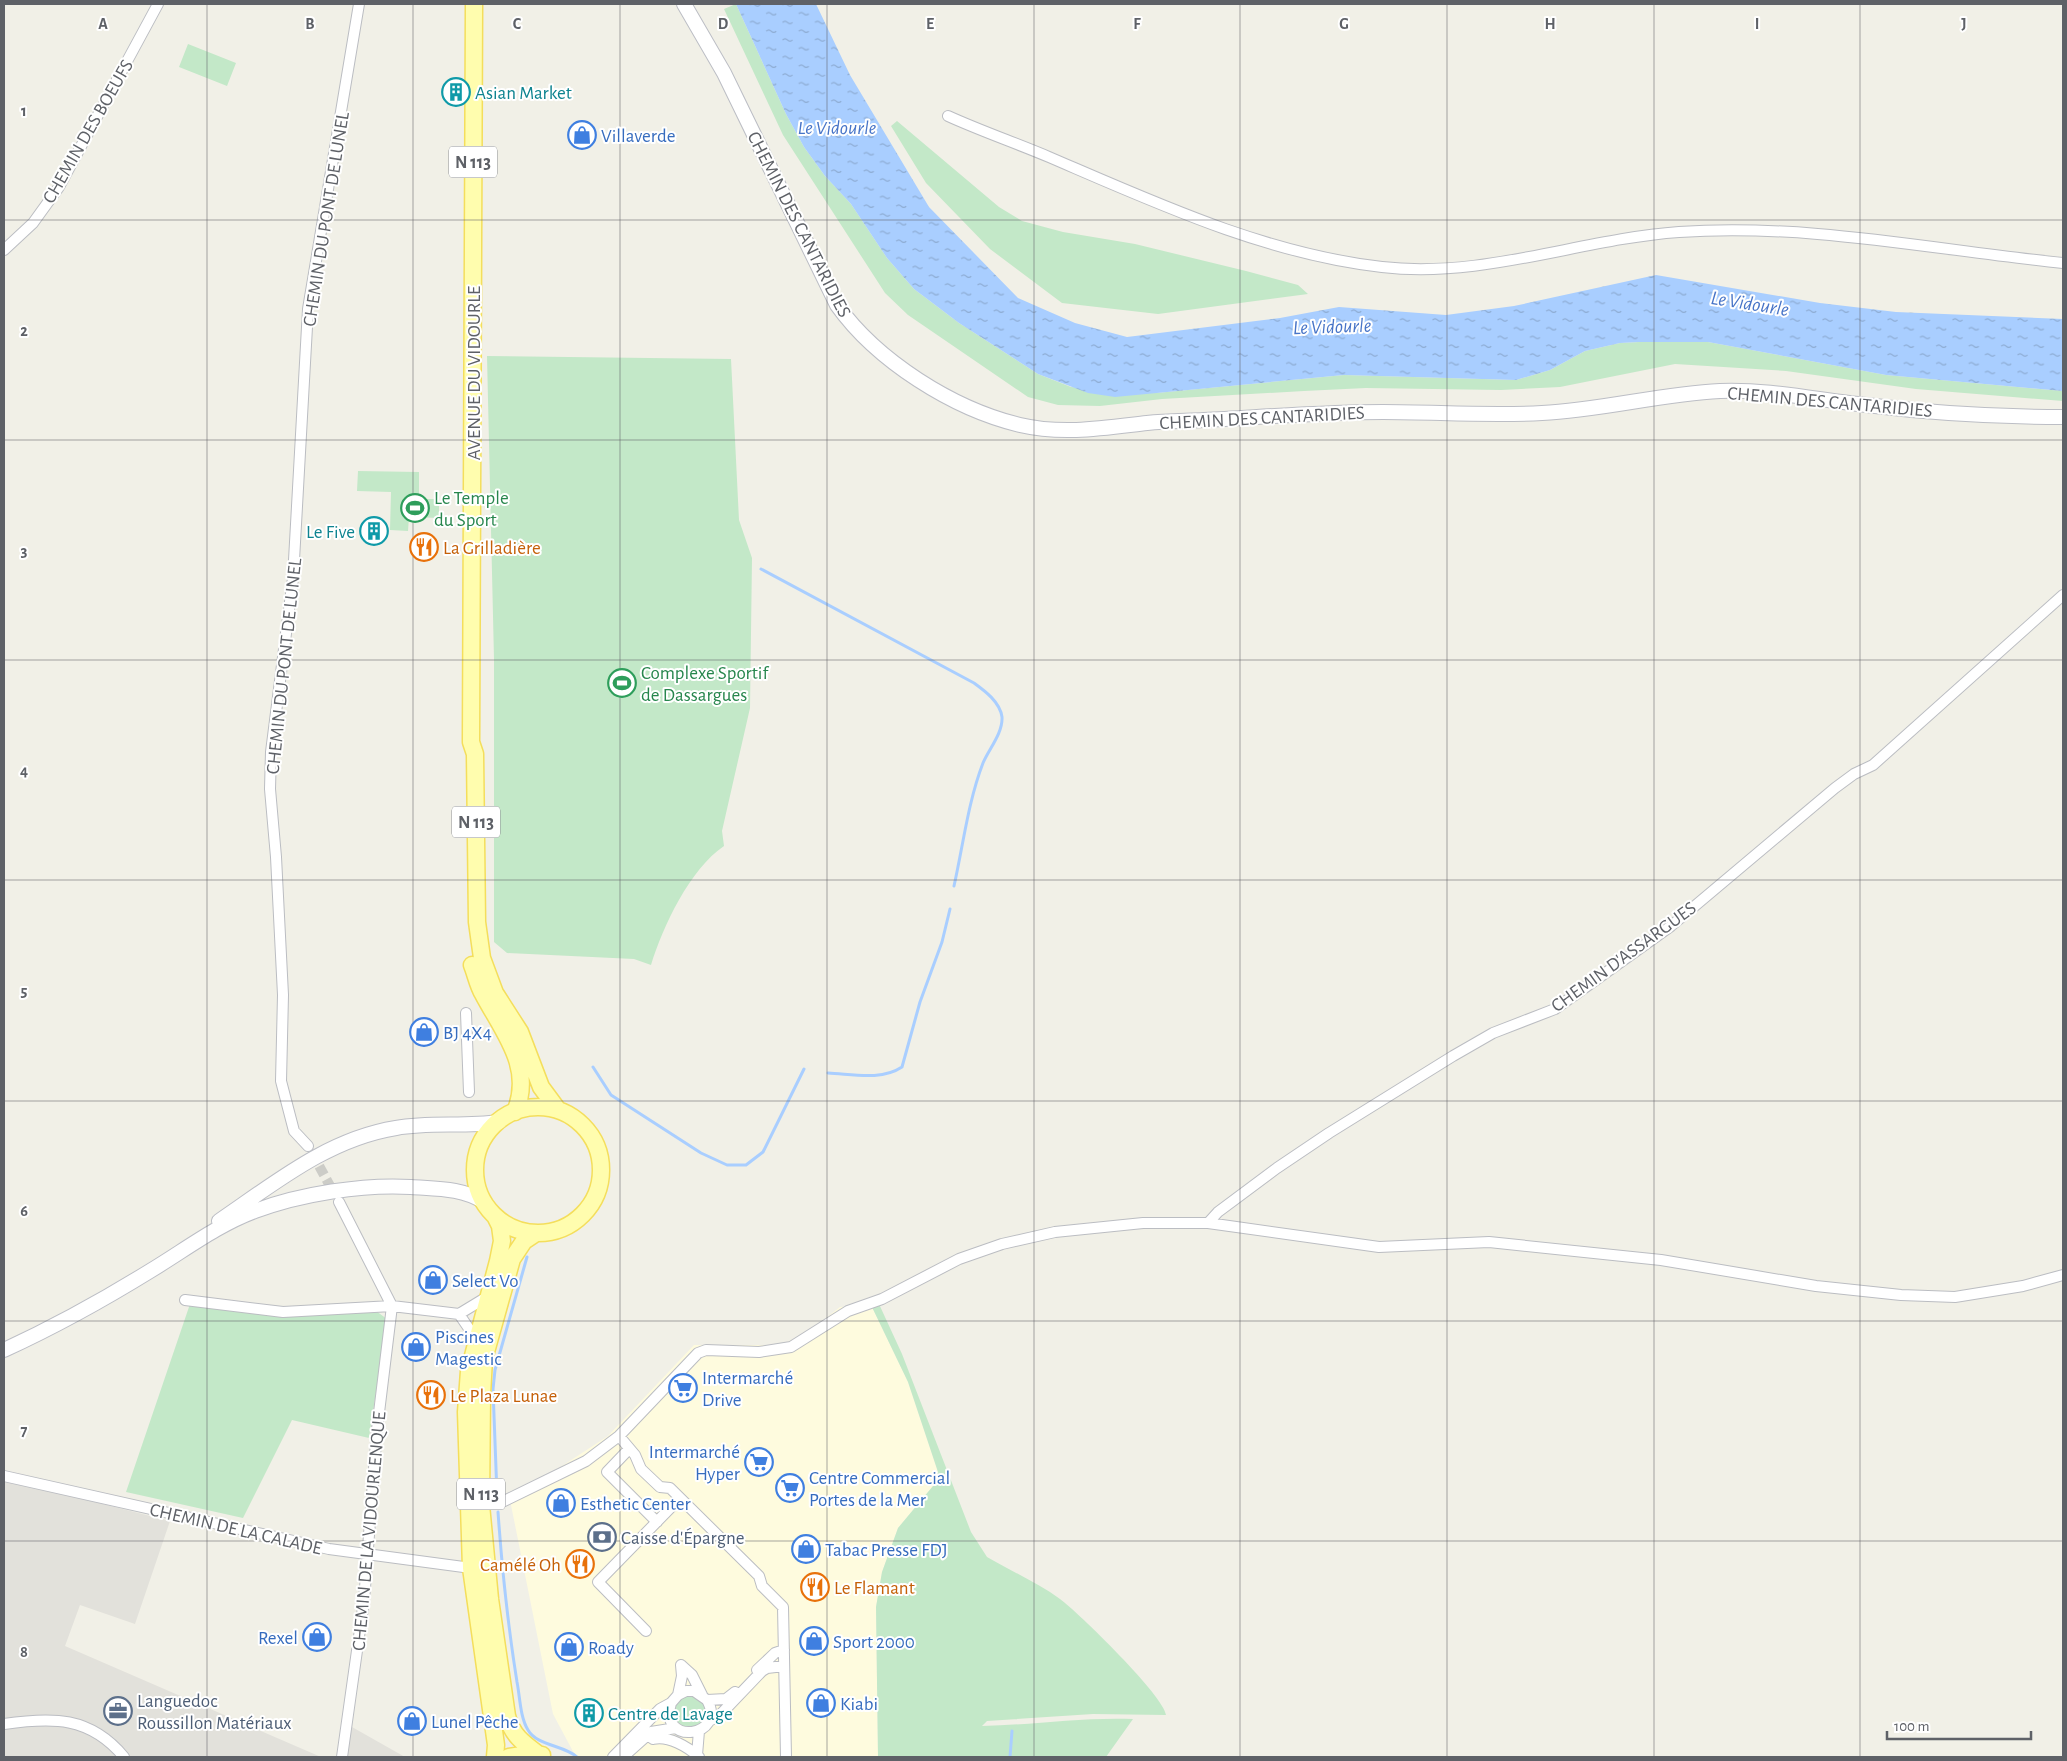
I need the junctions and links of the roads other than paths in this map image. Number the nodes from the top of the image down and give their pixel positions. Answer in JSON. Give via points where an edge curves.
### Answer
{"nodes":[{"id":1,"x":158,"y":4,"type":"edge"},
{"id":2,"x":359,"y":4,"type":"edge"},
{"id":3,"x":474,"y":4,"type":"edge"},
{"id":4,"x":684,"y":4,"type":"edge"},
{"id":5,"x":948,"y":116,"type":"dead end"},
{"id":6,"x":4,"y":250,"type":"edge"},
{"id":7,"x":2063,"y":263,"type":"edge"},
{"id":8,"x":2063,"y":417,"type":"edge"},
{"id":9,"x":2063,"y":595,"type":"edge"},
{"id":10,"x":471,"y":742,"type":"junction"},
{"id":11,"x":466,"y":1013,"type":"dead end"},
{"id":12,"x":469,"y":1092,"type":"dead end"},
{"id":13,"x":558,"y":1110,"type":"junction"},
{"id":14,"x":515,"y":1112,"type":"junction"},
{"id":15,"x":498,"y":1122,"type":"junction"},
{"id":16,"x":308,"y":1146,"type":"tunnel mouth"},
{"id":17,"x":339,"y":1202,"type":"tunnel mouth"},
{"id":18,"x":484,"y":1202,"type":"junction"},
{"id":19,"x":495,"y":1216,"type":"junction"},
{"id":20,"x":1208,"y":1223,"type":"junction"},
{"id":21,"x":536,"y":1233,"type":"junction"},
{"id":22,"x":206,"y":1234,"type":"junction"},
{"id":23,"x":2063,"y":1275,"type":"edge"},
{"id":24,"x":488,"y":1297,"type":"junction"},
{"id":25,"x":185,"y":1300,"type":"dead end"},
{"id":26,"x":392,"y":1306,"type":"junction"},
{"id":27,"x":459,"y":1314,"type":"junction"},
{"id":28,"x":476,"y":1339,"type":"junction"},
{"id":29,"x":4,"y":1350,"type":"edge"},
{"id":30,"x":619,"y":1436,"type":"junction"},
{"id":31,"x":629,"y":1449,"type":"junction"},
{"id":32,"x":4,"y":1476,"type":"edge"},
{"id":33,"x":680,"y":1498,"type":"junction"},
{"id":34,"x":481,"y":1505,"type":"junction"},
{"id":35,"x":657,"y":1522,"type":"junction"},
{"id":36,"x":368,"y":1555,"type":"junction"},
{"id":37,"x":471,"y":1568,"type":"junction"},
{"id":38,"x":646,"y":1630,"type":"dead end"},
{"id":39,"x":784,"y":1650,"type":"junction"},
{"id":40,"x":784,"y":1666,"type":"junction"},
{"id":41,"x":705,"y":1697,"type":"junction"},
{"id":42,"x":675,"y":1699,"type":"junction"},
{"id":43,"x":709,"y":1721,"type":"junction"},
{"id":44,"x":4,"y":1724,"type":"edge"},
{"id":45,"x":678,"y":1729,"type":"junction"},
{"id":46,"x":699,"y":1731,"type":"junction"},
{"id":47,"x":649,"y":1736,"type":"junction"},
{"id":48,"x":682,"y":1746,"type":"junction"},
{"id":49,"x":544,"y":1756,"type":"edge"},
{"id":50,"x":698,"y":1756,"type":"edge"},
{"id":51,"x":124,"y":1757,"type":"edge"},
{"id":52,"x":342,"y":1757,"type":"edge"},
{"id":53,"x":494,"y":1757,"type":"edge"},
{"id":54,"x":509,"y":1757,"type":"edge"},
{"id":55,"x":613,"y":1757,"type":"edge"},
{"id":56,"x":623,"y":1757,"type":"edge"},
{"id":57,"x":786,"y":1757,"type":"edge"}],
"edges":[{"from":1,"to":6,"type":"street","name":"CHEMIN DES BOEUFS","via":[[59,187],[33,223]]},
{"from":2,"to":16,"type":"street","name":"CHEMIN DU PONT DE LUNEL","via":[[308,308],[293,578],[271,752],[270,789],[283,995],[281,1081],[294,1131]]},
{"from":3,"to":10,"type":"main road","name":"AVENUE DU VIDOURLE","number":"N 113"},
{"from":4,"to":8,"type":"street","name":"CHEMIN DES CANTARIDIES","via":[[718,61],[833,297],[854,329],[920,382],[962,403],[1019,425],[1060,431],[1090,431],[1150,422],[1320,414],[1543,413],[1722,391],[1983,414]]},
{"from":5,"to":7,"type":"street","via":[[1190,216],[1279,245],[1349,263],[1386,268],[1489,264],[1658,235],[1746,231],[1900,241]]},
{"from":9,"to":20,"type":"street","name":"CHEMIN D'ASSARGUES","via":[[1874,765],[1835,788],[1671,926],[1555,1009],[1493,1033],[1292,1158],[1218,1212]]},
{"from":10,"to":13,"type":"main road","name":"AVENUE DU VIDOURLE","number":"N 113","via":[[475,754],[477,922],[482,958],[495,993],[520,1032],[541,1087]]},
{"from":10,"to":14,"type":"main road","name":"AVENUE DU VIDOURLE","number":"N 113","via":[[468,754],[467,940],[481,992],[511,1044],[520,1072],[522,1085]]},
{"from":11,"to":12,"type":"street"},
{"from":13,"to":14,"type":"main road","via":[[540,1107]]},
{"from":13,"to":21,"type":"main road","via":[[590,1134],[599,1153],[601,1174],[594,1200],[580,1216],[563,1228]]},
{"from":14,"to":15,"type":"main road"},
{"from":15,"to":18,"type":"main road","via":[[484,1138],[477,1159],[477,1181]]},
{"from":15,"to":22,"type":"street","via":[[412,1126],[354,1139],[305,1162],[212,1225]]},
{"from":17,"to":26,"type":"street"},
{"from":18,"to":19,"type":"main road"},
{"from":18,"to":22,"type":"street","via":[[450,1190],[402,1186],[355,1189],[275,1205]]},
{"from":19,"to":21,"type":"main road","via":[[518,1230]]},
{"from":19,"to":24,"type":"main road","number":"N 113","via":[[502,1241]]},
{"from":20,"to":23,"type":"street","via":[[1379,1247],[1489,1242],[1581,1251],[1662,1260],[1816,1286],[1902,1295],[1956,1297],[2023,1286]]},
{"from":20,"to":30,"type":"street","via":[[1143,1222],[1055,1232],[1011,1242],[959,1259],[882,1299],[835,1318],[791,1347],[759,1352],[706,1350],[698,1353]]},
{"from":21,"to":34,"type":"main road","number":"N 113","via":[[524,1241],[512,1259],[484,1359]]},
{"from":22,"to":29,"type":"street","via":[[99,1302]]},
{"from":24,"to":27,"type":"street"},
{"from":24,"to":28,"type":"main road","number":"N 113"},
{"from":25,"to":26,"type":"street","via":[[283,1312]]},
{"from":26,"to":27,"type":"street"},
{"from":26,"to":36,"type":"street","name":"CHEMIN DE LA VIDOURLENQUE","via":[[376,1429]]},
{"from":27,"to":28,"type":"street"},
{"from":28,"to":37,"type":"main road","number":"N 113","via":[[469,1371],[466,1412]]},
{"from":30,"to":31,"type":"street"},
{"from":30,"to":34,"type":"street","via":[[586,1461],[553,1478],[500,1503]]},
{"from":31,"to":33,"type":"street","via":[[641,1469],[660,1488],[670,1488]]},
{"from":31,"to":35,"type":"street","via":[[606,1472]]},
{"from":32,"to":36,"type":"street","name":"CHEMIN DE LA CALADE"},
{"from":33,"to":35,"type":"street"},
{"from":33,"to":39,"type":"street","via":[[760,1576],[762,1586],[784,1607]]},
{"from":34,"to":49,"type":"main road","number":"N 113","via":[[490,1599],[507,1716],[520,1741]]},
{"from":35,"to":38,"type":"street","via":[[598,1582]]},
{"from":36,"to":37,"type":"street","name":"CHEMIN DE LA CALADE"},
{"from":36,"to":52,"type":"street","name":"CHEMIN DE LA VIDOURLENQUE"},
{"from":37,"to":53,"type":"main road","number":"N 113","via":[[496,1745]]},
{"from":39,"to":40,"type":"street"},
{"from":39,"to":41,"type":"street","via":[[772,1655],[726,1699]]},
{"from":40,"to":43,"type":"street","via":[[767,1668],[719,1716]]},
{"from":40,"to":57,"type":"street"},
{"from":41,"to":42,"type":"street","via":[[690,1691]]},
{"from":41,"to":42,"type":"street","via":[[692,1675],[681,1665],[682,1676]]},
{"from":41,"to":43,"type":"street","via":[[711,1712]]},
{"from":42,"to":45,"type":"street","via":[[669,1714]]},
{"from":42,"to":55,"type":"street","via":[[660,1709]]},
{"from":43,"to":46,"type":"street"},
{"from":44,"to":51,"type":"street","via":[[57,1719],[85,1727],[104,1737]]},
{"from":45,"to":46,"type":"street"},
{"from":45,"to":47,"type":"street","via":[[655,1730]]},
{"from":45,"to":48,"type":"street"},
{"from":46,"to":50,"type":"street"},
{"from":47,"to":48,"type":"street","via":[[653,1739],[666,1738]]},
{"from":47,"to":56,"type":"street"},
{"from":48,"to":50,"type":"street"},
{"from":49,"to":54,"type":"main road"}]}
